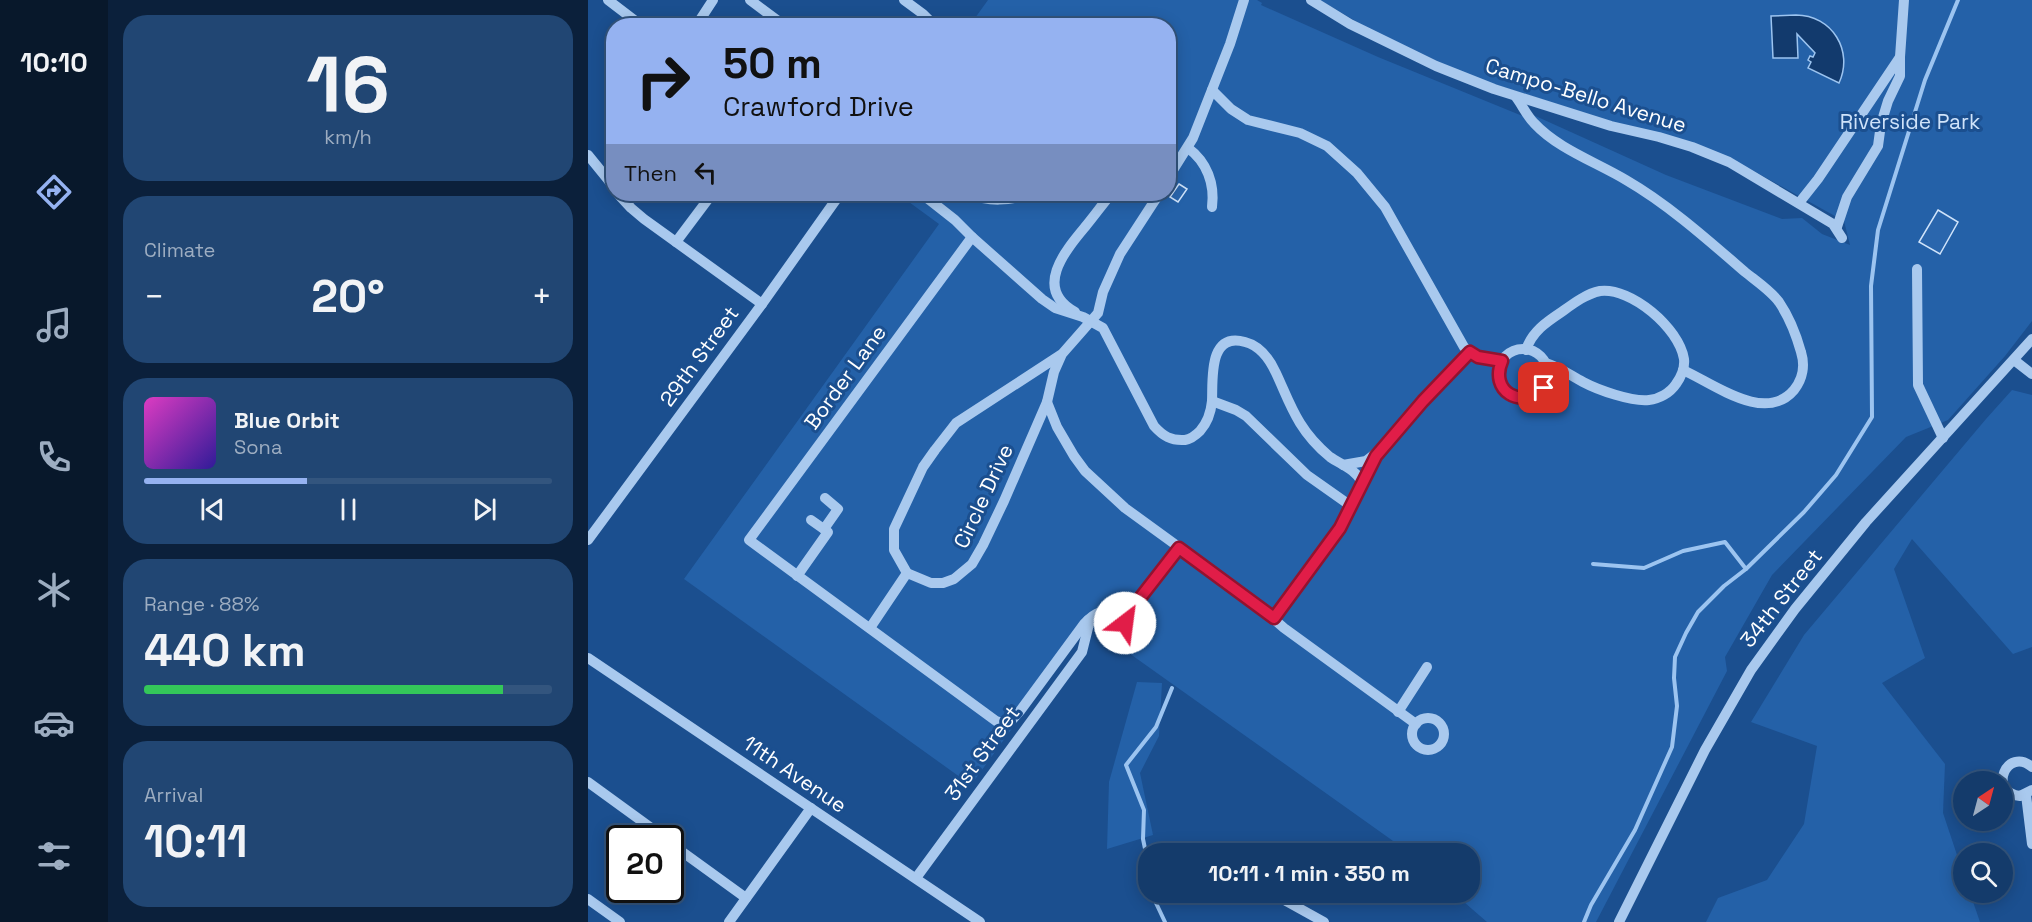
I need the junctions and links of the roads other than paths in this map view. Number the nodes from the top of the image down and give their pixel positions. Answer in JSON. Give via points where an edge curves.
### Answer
{"nodes":[{"id":1,"x":608,"y":0,"type":"edge"},
{"id":2,"x":713,"y":0,"type":"edge"},
{"id":3,"x":750,"y":0,"type":"edge"},
{"id":4,"x":904,"y":0,"type":"edge"},
{"id":5,"x":1244,"y":0,"type":"edge"},
{"id":6,"x":1311,"y":0,"type":"edge"},
{"id":7,"x":1904,"y":0,"type":"edge"},
{"id":8,"x":632,"y":18,"type":"edge"},
{"id":9,"x":701,"y":18,"type":"edge"},
{"id":10,"x":774,"y":18,"type":"edge"},
{"id":11,"x":927,"y":18,"type":"edge"},
{"id":12,"x":1900,"y":57,"type":"junction"},
{"id":13,"x":1212,"y":90,"type":"junction"},
{"id":14,"x":1516,"y":97,"type":"junction"},
{"id":15,"x":1188,"y":148,"type":"junction"},
{"id":16,"x":588,"y":155,"type":"edge"},
{"id":17,"x":1176,"y":166,"type":"edge"},
{"id":18,"x":606,"y":177,"type":"edge"},
{"id":19,"x":625,"y":201,"type":"edge"},
{"id":20,"x":707,"y":201,"type":"edge"},
{"id":21,"x":835,"y":201,"type":"edge"},
{"id":22,"x":934,"y":201,"type":"edge"},
{"id":23,"x":1105,"y":201,"type":"edge"},
{"id":24,"x":1154,"y":201,"type":"edge"},
{"id":25,"x":1799,"y":203,"type":"junction"},
{"id":26,"x":1212,"y":207,"type":"dead end"},
{"id":27,"x":1836,"y":227,"type":"junction"},
{"id":28,"x":972,"y":237,"type":"junction"},
{"id":29,"x":1842,"y":238,"type":"dead end"},
{"id":30,"x":676,"y":242,"type":"junction"},
{"id":31,"x":1917,"y":269,"type":"dead end"},
{"id":32,"x":762,"y":304,"type":"junction"},
{"id":33,"x":1088,"y":319,"type":"junction"},
{"id":34,"x":2032,"y":339,"type":"edge"},
{"id":35,"x":1526,"y":350,"type":"junction"},
{"id":36,"x":1470,"y":352,"type":"junction"},
{"id":37,"x":1062,"y":354,"type":"junction"},
{"id":38,"x":2014,"y":360,"type":"junction"},
{"id":39,"x":1502,"y":361,"type":"junction"},
{"id":40,"x":1546,"y":363,"type":"junction"},
{"id":41,"x":1683,"y":370,"type":"junction"},
{"id":42,"x":2032,"y":374,"type":"edge"},
{"id":43,"x":1047,"y":402,"type":"junction"},
{"id":44,"x":1212,"y":402,"type":"junction"},
{"id":45,"x":1943,"y":438,"type":"junction"},
{"id":46,"x":1382,"y":448,"type":"junction"},
{"id":47,"x":1343,"y":465,"type":"junction"},
{"id":48,"x":1362,"y":482,"type":"junction"},
{"id":49,"x":825,"y":498,"type":"dead end"},
{"id":50,"x":1351,"y":506,"type":"junction"},
{"id":51,"x":588,"y":520,"type":"edge"},
{"id":52,"x":811,"y":520,"type":"dead end"},
{"id":53,"x":598,"y":527,"type":"junction"},
{"id":54,"x":824,"y":529,"type":"junction"},
{"id":55,"x":588,"y":540,"type":"edge"},
{"id":56,"x":1179,"y":548,"type":"junction"},
{"id":57,"x":907,"y":573,"type":"junction"},
{"id":58,"x":797,"y":576,"type":"junction"},
{"id":59,"x":1122,"y":614,"type":"junction"},
{"id":60,"x":1274,"y":618,"type":"junction"},
{"id":61,"x":1088,"y":620,"type":"junction"},
{"id":62,"x":870,"y":628,"type":"junction"},
{"id":63,"x":1134,"y":642,"type":"dead end"},
{"id":64,"x":588,"y":658,"type":"edge"},
{"id":65,"x":1427,"y":667,"type":"dead end"},
{"id":66,"x":1398,"y":712,"type":"junction"},
{"id":67,"x":1416,"y":724,"type":"dead end"},
{"id":68,"x":2032,"y":767,"type":"edge"},
{"id":69,"x":588,"y":782,"type":"edge"},
{"id":70,"x":2029,"y":793,"type":"edge"},
{"id":71,"x":811,"y":808,"type":"junction"},
{"id":72,"x":647,"y":825,"type":"edge"},
{"id":73,"x":2032,"y":844,"type":"edge"},
{"id":74,"x":684,"y":853,"type":"edge"},
{"id":75,"x":916,"y":878,"type":"junction"},
{"id":76,"x":746,"y":898,"type":"junction"},
{"id":77,"x":588,"y":899,"type":"edge"},
{"id":78,"x":1290,"y":903,"type":"edge"},
{"id":79,"x":620,"y":922,"type":"edge"},
{"id":80,"x":729,"y":922,"type":"edge"},
{"id":81,"x":980,"y":922,"type":"edge"},
{"id":82,"x":1324,"y":922,"type":"edge"},
{"id":83,"x":1619,"y":922,"type":"edge"}],
"edges":[{"from":1,"to":8,"type":"street"},
{"from":2,"to":9,"type":"street"},
{"from":3,"to":10,"type":"street"},
{"from":4,"to":11,"type":"street"},
{"from":5,"to":13,"type":"street"},
{"from":6,"to":14,"type":"street","name":"Campo-Bello Avenue","via":[[1350,24],[1436,66]]},
{"from":7,"to":12,"type":"street"},
{"from":12,"to":25,"type":"street"},
{"from":12,"to":27,"type":"street","via":[[1900,76],[1888,101],[1878,146],[1847,197]]},
{"from":13,"to":15,"type":"street"},
{"from":13,"to":36,"type":"street","via":[[1248,120],[1300,133],[1327,146],[1357,173],[1384,207]]},
{"from":14,"to":25,"type":"street","name":"Campo-Bello Avenue","via":[[1692,147],[1729,162]]},
{"from":14,"to":41,"type":"street","via":[[1533,122],[1552,140],[1628,181],[1700,234],[1778,300],[1793,326],[1804,360],[1801,382],[1789,396],[1772,403],[1754,403],[1731,395]]},
{"from":15,"to":17,"type":"street"},
{"from":15,"to":26,"type":"street","via":[[1211,179]]},
{"from":16,"to":18,"type":"street"},
{"from":19,"to":30,"type":"street"},
{"from":20,"to":30,"type":"street"},
{"from":21,"to":32,"type":"street","name":"29th Street"},
{"from":22,"to":28,"type":"street"},
{"from":23,"to":33,"type":"street","via":[[1072,241],[1054,281],[1059,297],[1071,310]]},
{"from":24,"to":33,"type":"street","via":[[1120,254],[1102,292],[1098,313]]},
{"from":25,"to":27,"type":"street","name":"Campo-Bello Avenue"},
{"from":27,"to":29,"type":"street","name":"Campo-Bello Avenue"},
{"from":28,"to":33,"type":"street","via":[[1049,304]]},
{"from":28,"to":58,"type":"street","name":"Border Lane","via":[[749,540]]},
{"from":30,"to":32,"type":"street"},
{"from":31,"to":45,"type":"street","via":[[1918,386]]},
{"from":32,"to":53,"type":"street","name":"29th Street"},
{"from":33,"to":37,"type":"street"},
{"from":33,"to":44,"type":"street","via":[[1103,328],[1154,426],[1166,437],[1188,440],[1195,436],[1206,422]]},
{"from":34,"to":38,"type":"street","name":"34th Street"},
{"from":35,"to":39,"type":"street","via":[[1513,351]]},
{"from":35,"to":40,"type":"street"},
{"from":35,"to":41,"type":"street","via":[[1535,333],[1550,319],[1586,296],[1610,291],[1645,306],[1663,322],[1684,358]]},
{"from":36,"to":39,"type":"street"},
{"from":36,"to":46,"type":"street"},
{"from":37,"to":43,"type":"street","name":"Circle Drive"},
{"from":37,"to":57,"type":"street","via":[[956,423],[923,466],[894,528],[894,550]]},
{"from":38,"to":42,"type":"street"},
{"from":38,"to":45,"type":"street","name":"34th Street"},
{"from":39,"to":40,"type":"street","via":[[1499,380],[1510,395],[1518,398],[1529,398],[1544,388],[1548,376]]},
{"from":40,"to":41,"type":"street","via":[[1593,387],[1648,400],[1672,390]]},
{"from":43,"to":56,"type":"street","via":[[1057,428],[1085,471],[1130,513]]},
{"from":43,"to":57,"type":"street","name":"Circle Drive","via":[[972,564],[943,583],[931,583]]},
{"from":44,"to":47,"type":"street","via":[[1213,369],[1220,348],[1235,340],[1251,343],[1271,363],[1301,424],[1323,450]]},
{"from":44,"to":50,"type":"street","via":[[1246,416],[1307,475]]},
{"from":45,"to":83,"type":"street","name":"34th Street","via":[[1860,530],[1751,670],[1705,750]]},
{"from":46,"to":47,"type":"street","via":[[1366,461]]},
{"from":46,"to":48,"type":"street"},
{"from":47,"to":48,"type":"street"},
{"from":48,"to":50,"type":"street"},
{"from":49,"to":54,"type":"street","via":[[838,509]]},
{"from":50,"to":60,"type":"street","via":[[1332,540]]},
{"from":51,"to":53,"type":"street"},
{"from":52,"to":54,"type":"street"},
{"from":53,"to":55,"type":"street","name":"29th Street"},
{"from":54,"to":58,"type":"street","via":[[828,532]]},
{"from":56,"to":59,"type":"street","via":[[1130,611]]},
{"from":56,"to":60,"type":"street"},
{"from":57,"to":62,"type":"street"},
{"from":58,"to":62,"type":"street"},
{"from":59,"to":61,"type":"street","via":[[1103,611]]},
{"from":59,"to":63,"type":"street"},
{"from":60,"to":66,"type":"street"},
{"from":61,"to":62,"type":"street","via":[[1020,711],[1005,724]]},
{"from":61,"to":75,"type":"street","name":"31st Street","via":[[1082,652]]},
{"from":64,"to":71,"type":"street","name":"11th Avenue"},
{"from":65,"to":66,"type":"street"},
{"from":66,"to":67,"type":"street"},
{"from":68,"to":70,"type":"street","via":[[2023,762],[2012,763],[2002,778],[2010,793]]},
{"from":69,"to":72,"type":"street"},
{"from":70,"to":73,"type":"street"},
{"from":71,"to":75,"type":"street","name":"11th Avenue"},
{"from":71,"to":76,"type":"street"},
{"from":74,"to":76,"type":"street"},
{"from":75,"to":81,"type":"street","name":"11th Avenue"},
{"from":76,"to":80,"type":"street"},
{"from":77,"to":79,"type":"street"},
{"from":78,"to":82,"type":"street"}]}
